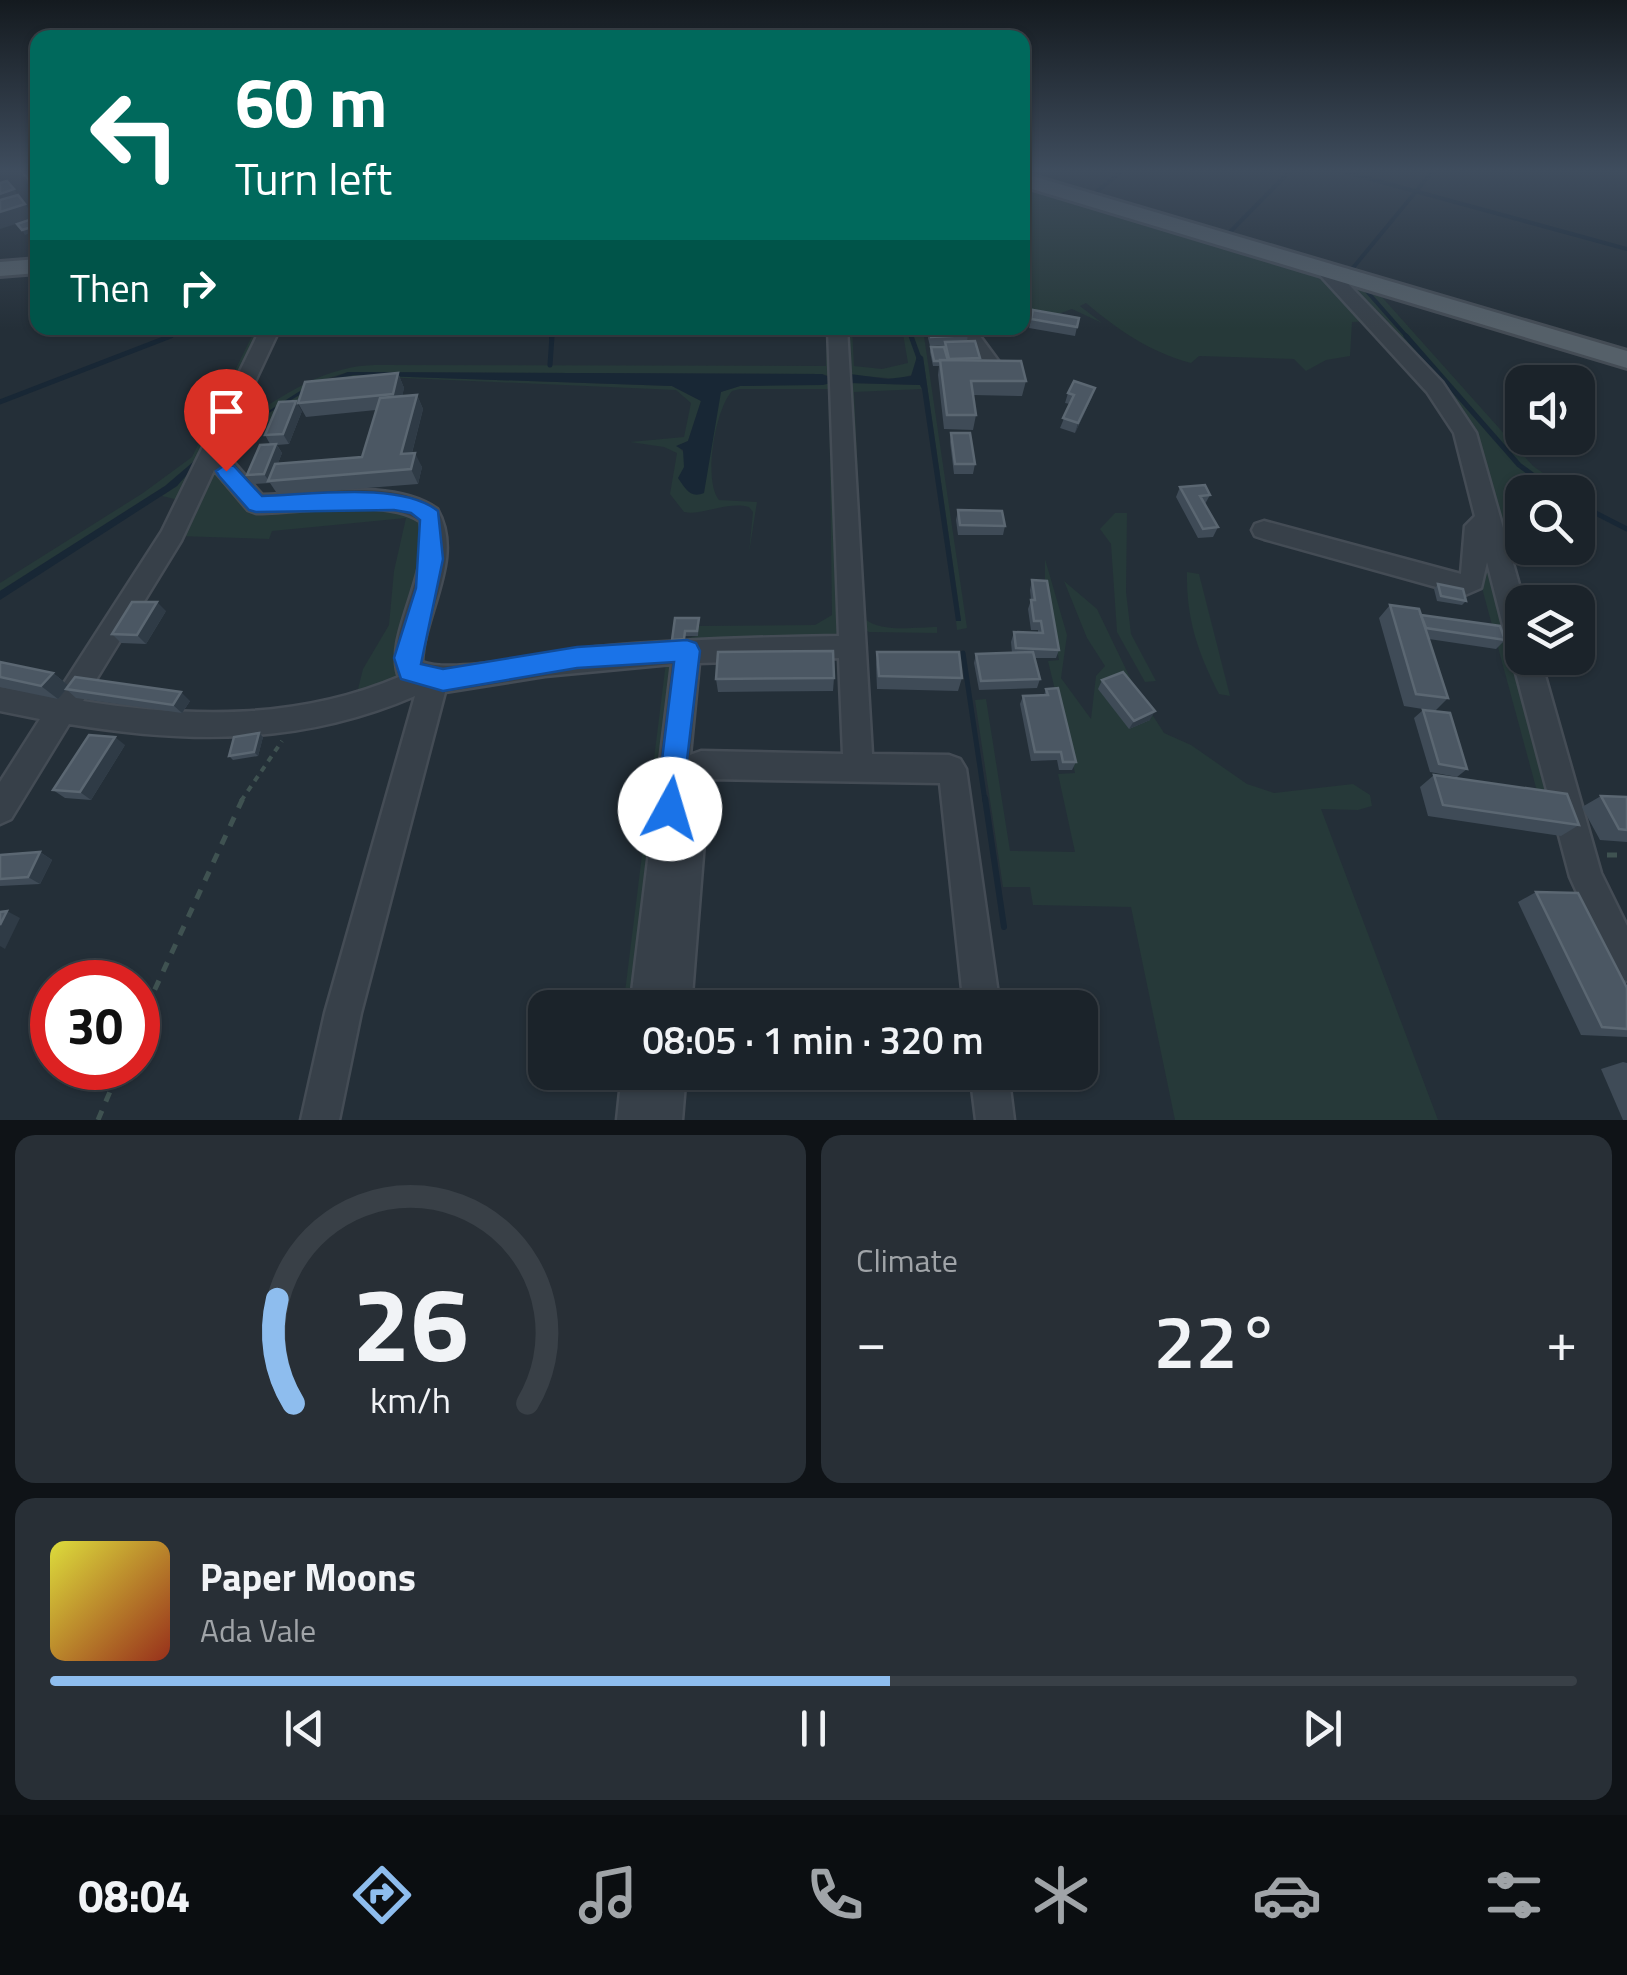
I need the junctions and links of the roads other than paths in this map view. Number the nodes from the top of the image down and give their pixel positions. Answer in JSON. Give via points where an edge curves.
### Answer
{"nodes":[{"id":1,"x":1173,"y":224,"type":"edge"},
{"id":2,"x":30,"y":267,"type":"edge"},
{"id":3,"x":0,"y":269,"type":"edge"},
{"id":4,"x":1325,"y":270,"type":"junction"},
{"id":5,"x":267,"y":335,"type":"edge"},
{"id":6,"x":838,"y":335,"type":"edge"},
{"id":7,"x":969,"y":335,"type":"edge"},
{"id":8,"x":1627,"y":360,"type":"edge"},
{"id":9,"x":994,"y":370,"type":"edge"},
{"id":10,"x":212,"y":452,"type":"junction"},
{"id":11,"x":1490,"y":518,"type":"junction"},
{"id":12,"x":1264,"y":530,"type":"dead end"},
{"id":13,"x":1507,"y":585,"type":"edge"},
{"id":14,"x":854,"y":647,"type":"junction"},
{"id":15,"x":687,"y":651,"type":"junction"},
{"id":16,"x":1531,"y":675,"type":"edge"},
{"id":17,"x":431,"y":678,"type":"junction"},
{"id":18,"x":0,"y":699,"type":"edge"},
{"id":19,"x":60,"y":711,"type":"junction"},
{"id":20,"x":858,"y":768,"type":"junction"},
{"id":21,"x":0,"y":809,"type":"edge"},
{"id":22,"x":1627,"y":964,"type":"edge"},
{"id":23,"x":650,"y":990,"type":"edge"},
{"id":24,"x":675,"y":990,"type":"edge"},
{"id":25,"x":980,"y":990,"type":"edge"},
{"id":26,"x":639,"y":1090,"type":"edge"},
{"id":27,"x":666,"y":1090,"type":"edge"},
{"id":28,"x":992,"y":1090,"type":"edge"},
{"id":29,"x":320,"y":1120,"type":"edge"},
{"id":30,"x":636,"y":1120,"type":"edge"},
{"id":31,"x":663,"y":1120,"type":"edge"},
{"id":32,"x":995,"y":1120,"type":"edge"}],
"edges":[{"from":1,"to":4,"type":"main road"},
{"from":2,"to":3,"type":"main road"},
{"from":4,"to":8,"type":"main road"},
{"from":4,"to":11,"type":"street","via":[[1447,404],[1465,433]]},
{"from":5,"to":10,"type":"street"},
{"from":6,"to":14,"type":"street"},
{"from":7,"to":9,"type":"street"},
{"from":10,"to":17,"type":"street","via":[[256,504],[394,502],[430,516],[427,588],[407,658],[410,672]]},
{"from":10,"to":19,"type":"street","via":[[172,535]]},
{"from":11,"to":12,"type":"street","via":[[1477,526],[1474,574],[1465,586]]},
{"from":11,"to":13,"type":"street"},
{"from":14,"to":15,"type":"street"},
{"from":14,"to":20,"type":"street"},
{"from":15,"to":17,"type":"street"},
{"from":15,"to":23,"type":"street"},
{"from":16,"to":22,"type":"street","via":[[1586,877]]},
{"from":17,"to":19,"type":"street","via":[[295,723],[218,729]]},
{"from":17,"to":29,"type":"street"},
{"from":18,"to":19,"type":"street"},
{"from":19,"to":21,"type":"street"},
{"from":20,"to":24,"type":"street","via":[[701,765],[694,773]]},
{"from":20,"to":25,"type":"street","via":[[949,769],[955,779]]},
{"from":26,"to":30,"type":"street"},
{"from":27,"to":31,"type":"street"},
{"from":28,"to":32,"type":"street"}]}
